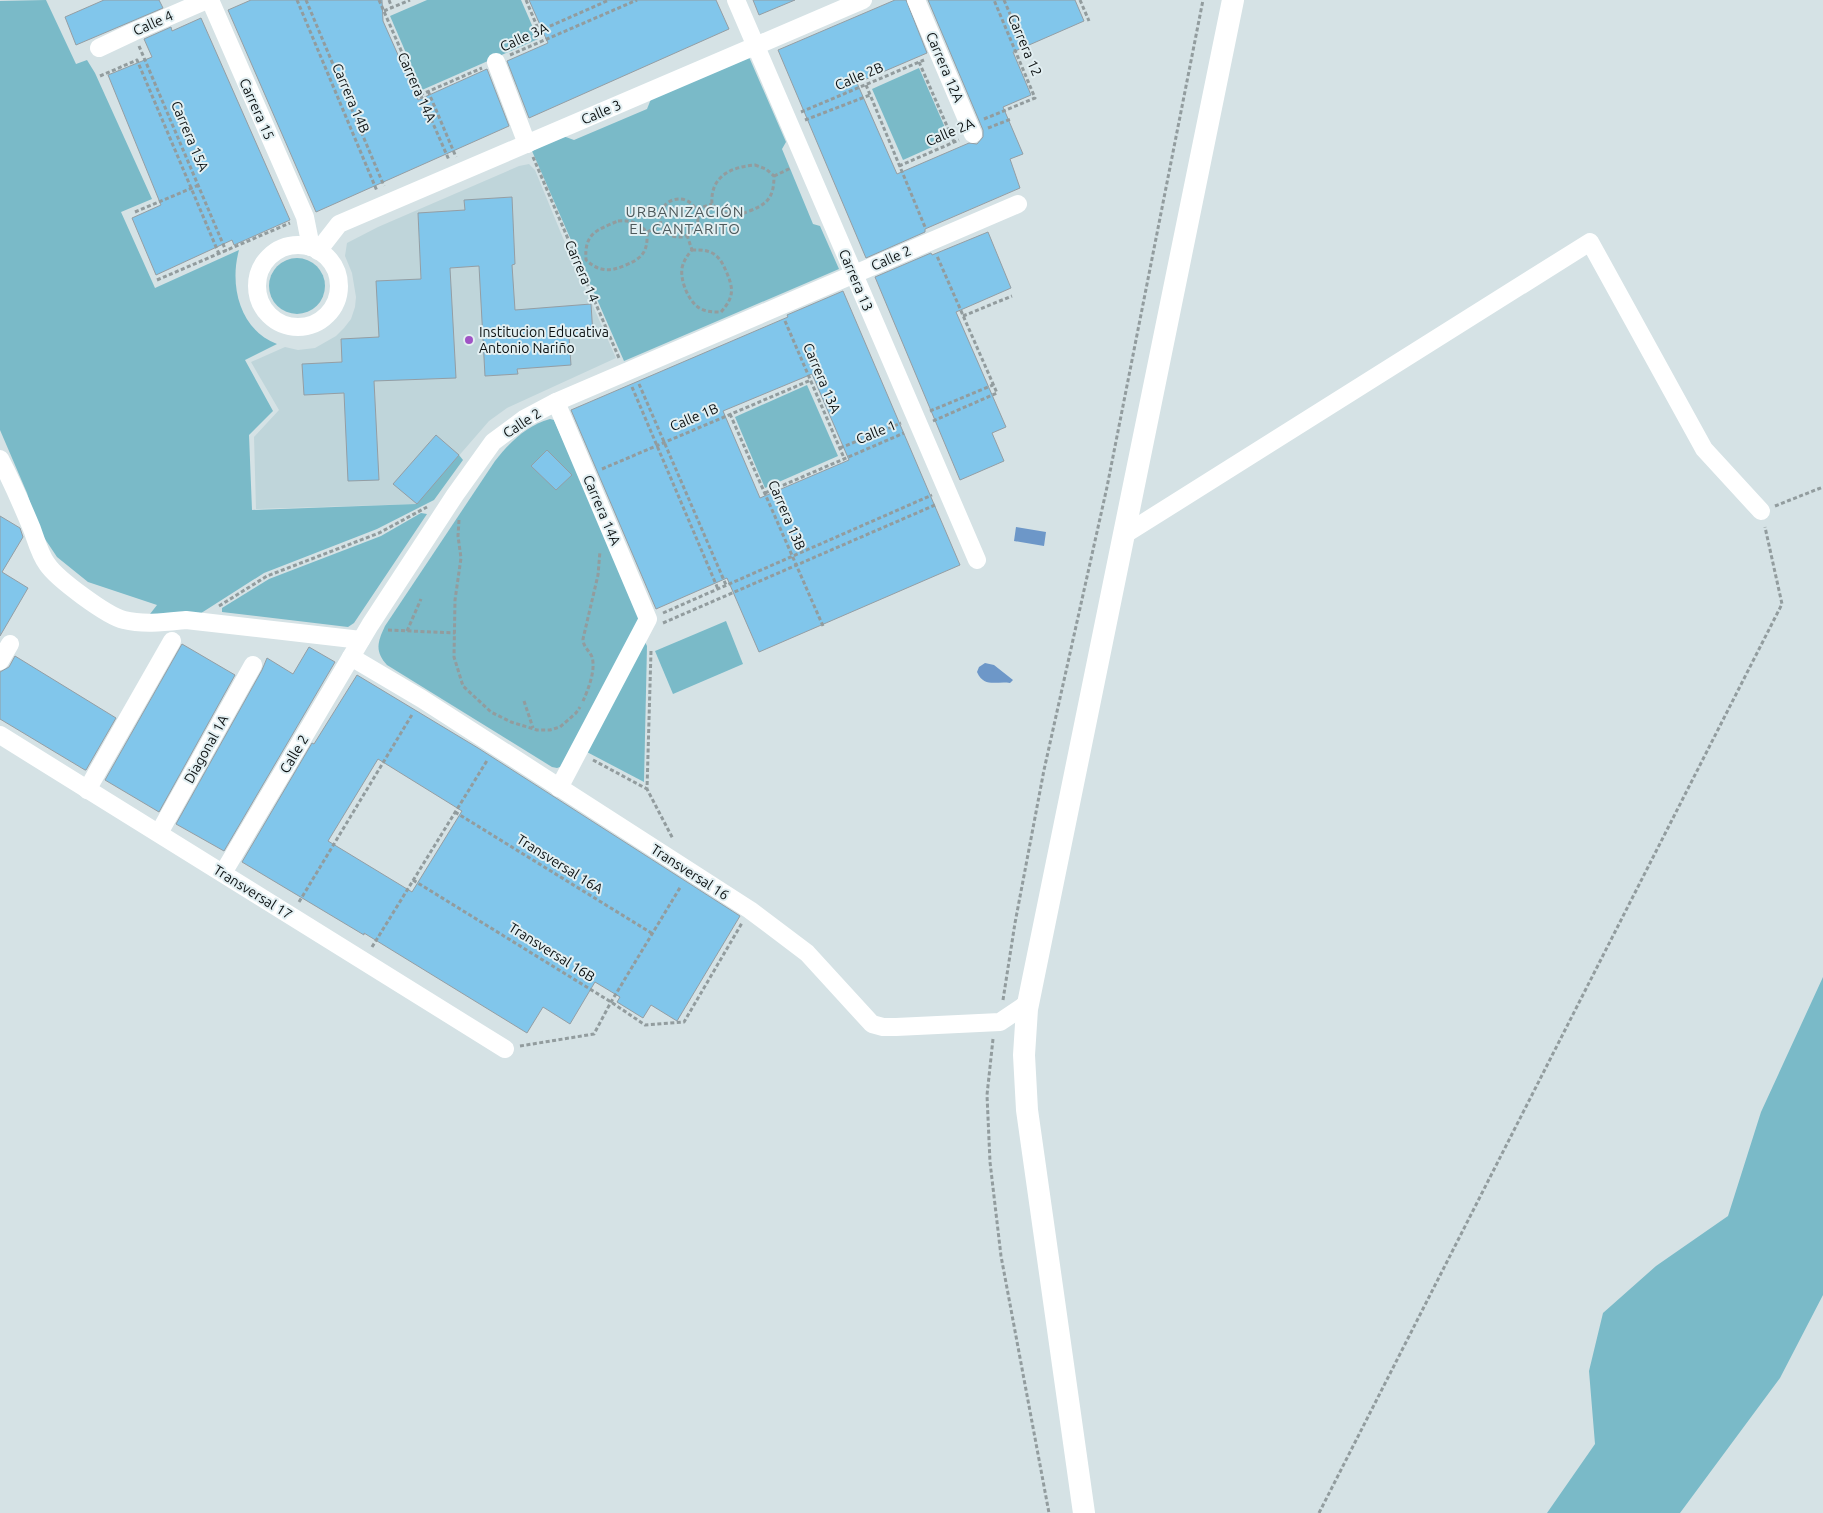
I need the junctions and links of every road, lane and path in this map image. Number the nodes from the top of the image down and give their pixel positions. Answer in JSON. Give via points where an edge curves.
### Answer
{"nodes":[{"id":1,"x":208,"y":0,"type":"edge"},
{"id":2,"x":298,"y":0,"type":"edge"},
{"id":3,"x":306,"y":0,"type":"edge"},
{"id":4,"x":379,"y":0,"type":"edge"},
{"id":5,"x":389,"y":0,"type":"edge"},
{"id":6,"x":410,"y":0,"type":"edge"},
{"id":7,"x":526,"y":0,"type":"edge"},
{"id":8,"x":609,"y":0,"type":"edge"},
{"id":9,"x":637,"y":0,"type":"edge"},
{"id":10,"x":736,"y":0,"type":"edge"},
{"id":11,"x":863,"y":0,"type":"edge"},
{"id":12,"x":916,"y":0,"type":"edge"},
{"id":13,"x":994,"y":0,"type":"edge"},
{"id":14,"x":1004,"y":0,"type":"edge"},
{"id":15,"x":1080,"y":0,"type":"edge"},
{"id":16,"x":1233,"y":0,"type":"edge"},
{"id":17,"x":392,"y":8,"type":"junction"},
{"id":18,"x":384,"y":11,"type":"junction"},
{"id":19,"x":1089,"y":21,"type":"dead end"},
{"id":20,"x":133,"y":32,"type":"junction"},
{"id":21,"x":756,"y":46,"type":"junction"},
{"id":22,"x":99,"y":48,"type":"dead end"},
{"id":23,"x":1025,"y":49,"type":"dead end"},
{"id":24,"x":939,"y":54,"type":"junction"},
{"id":25,"x":496,"y":62,"type":"junction"},
{"id":26,"x":919,"y":62,"type":"junction"},
{"id":27,"x":100,"y":76,"type":"dead end"},
{"id":28,"x":428,"y":91,"type":"junction"},
{"id":29,"x":420,"y":95,"type":"junction"},
{"id":30,"x":870,"y":95,"type":"dead end"},
{"id":31,"x":1035,"y":98,"type":"joint"},
{"id":32,"x":1010,"y":119,"type":"dead end"},
{"id":33,"x":788,"y":122,"type":"junction"},
{"id":34,"x":972,"y":130,"type":"junction"},
{"id":35,"x":954,"y":142,"type":"junction"},
{"id":36,"x":527,"y":144,"type":"junction"},
{"id":37,"x":899,"y":166,"type":"dead end"},
{"id":38,"x":459,"y":173,"type":"junction"},
{"id":39,"x":199,"y":185,"type":"junction"},
{"id":40,"x":192,"y":188,"type":"junction"},
{"id":41,"x":387,"y":204,"type":"junction"},
{"id":42,"x":712,"y":204,"type":"junction"},
{"id":43,"x":1018,"y":204,"type":"dead end"},
{"id":44,"x":696,"y":209,"type":"junction"},
{"id":45,"x":134,"y":212,"type":"dead end"},
{"id":46,"x":305,"y":217,"type":"junction"},
{"id":47,"x":662,"y":225,"type":"junction"},
{"id":48,"x":647,"y":232,"type":"junction"},
{"id":49,"x":688,"y":235,"type":"junction"},
{"id":50,"x":692,"y":250,"type":"junction"},
{"id":51,"x":226,"y":251,"type":"junction"},
{"id":52,"x":313,"y":251,"type":"joint"},
{"id":53,"x":219,"y":254,"type":"junction"},
{"id":54,"x":586,"y":260,"type":"junction"},
{"id":55,"x":578,"y":262,"type":"junction"},
{"id":56,"x":854,"y":275,"type":"junction"},
{"id":57,"x":158,"y":280,"type":"dead end"},
{"id":58,"x":1012,"y":296,"type":"dead end"},
{"id":59,"x":779,"y":307,"type":"junction"},
{"id":60,"x":963,"y":316,"type":"dead end"},
{"id":61,"x":629,"y":371,"type":"junction"},
{"id":62,"x":810,"y":380,"type":"junction"},
{"id":63,"x":996,"y":393,"type":"dead end"},
{"id":64,"x":556,"y":402,"type":"junction"},
{"id":65,"x":730,"y":414,"type":"junction"},
{"id":66,"x":920,"y":427,"type":"junction"},
{"id":67,"x":664,"y":442,"type":"junction"},
{"id":68,"x":656,"y":445,"type":"junction"},
{"id":69,"x":844,"y":458,"type":"junction"},
{"id":70,"x":0,"y":459,"type":"edge"},
{"id":71,"x":587,"y":475,"type":"junction"},
{"id":72,"x":1823,"y":487,"type":"edge"},
{"id":73,"x":765,"y":493,"type":"junction"},
{"id":74,"x":948,"y":494,"type":"junction"},
{"id":75,"x":455,"y":495,"type":"junction"},
{"id":76,"x":446,"y":510,"type":"junction"},
{"id":77,"x":1761,"y":511,"type":"junction"},
{"id":78,"x":608,"y":525,"type":"junction"},
{"id":79,"x":1124,"y":535,"type":"junction"},
{"id":80,"x":792,"y":556,"type":"junction"},
{"id":81,"x":977,"y":560,"type":"dead end"},
{"id":82,"x":796,"y":566,"type":"junction"},
{"id":83,"x":726,"y":585,"type":"junction"},
{"id":84,"x":718,"y":589,"type":"junction"},
{"id":85,"x":421,"y":599,"type":"dead end"},
{"id":86,"x":216,"y":608,"type":"dead end"},
{"id":87,"x":372,"y":622,"type":"junction"},
{"id":88,"x":648,"y":624,"type":"junction"},
{"id":89,"x":824,"y":626,"type":"dead end"},
{"id":90,"x":407,"y":631,"type":"junction"},
{"id":91,"x":454,"y":633,"type":"junction"},
{"id":92,"x":361,"y":640,"type":"junction"},
{"id":93,"x":172,"y":641,"type":"dead end"},
{"id":94,"x":10,"y":644,"type":"dead end"},
{"id":95,"x":351,"y":657,"type":"junction"},
{"id":96,"x":0,"y":660,"type":"edge"},
{"id":97,"x":253,"y":665,"type":"dead end"},
{"id":98,"x":422,"y":699,"type":"junction"},
{"id":99,"x":524,"y":701,"type":"dead end"},
{"id":100,"x":533,"y":729,"type":"junction"},
{"id":101,"x":0,"y":735,"type":"edge"},
{"id":102,"x":495,"y":746,"type":"junction"},
{"id":103,"x":579,"y":752,"type":"junction"},
{"id":104,"x":559,"y":788,"type":"junction"},
{"id":105,"x":647,"y":789,"type":"junction"},
{"id":106,"x":87,"y":790,"type":"junction"},
{"id":107,"x":455,"y":812,"type":"junction"},
{"id":108,"x":159,"y":833,"type":"junction"},
{"id":109,"x":690,"y":872,"type":"junction"},
{"id":110,"x":223,"y":873,"type":"junction"},
{"id":111,"x":413,"y":880,"type":"junction"},
{"id":112,"x":750,"y":910,"type":"junction"},
{"id":113,"x":291,"y":915,"type":"junction"},
{"id":114,"x":652,"y":934,"type":"junction"},
{"id":115,"x":364,"y":961,"type":"junction"},
{"id":116,"x":611,"y":1002,"type":"junction"},
{"id":117,"x":1028,"y":1003,"type":"junction"},
{"id":118,"x":1000,"y":1022,"type":"junction"},
{"id":119,"x":1025,"y":1042,"type":"junction"},
{"id":120,"x":505,"y":1049,"type":"joint"},
{"id":121,"x":1084,"y":1513,"type":"edge"},
{"id":122,"x":1319,"y":1513,"type":"edge"}],
"edges":[{"from":1,"to":20,"type":"street","name":"Calle 4"},
{"from":1,"to":46,"type":"street","name":"Carrera 15"},
{"from":2,"to":41,"type":"path","name":"Carrera 14B"},
{"from":3,"to":41,"type":"path","name":"Carrera 14B"},
{"from":4,"to":18,"type":"path","name":"Carrera 14A"},
{"from":5,"to":17,"type":"path"},
{"from":6,"to":17,"type":"path"},
{"from":7,"to":8,"type":"path","name":"Calle 3A","via":[[539,31]]},
{"from":9,"to":25,"type":"path","name":"Calle 3A"},
{"from":10,"to":21,"type":"street","name":"Carrera 13"},
{"from":11,"to":21,"type":"street","name":"Calle 3"},
{"from":12,"to":24,"type":"street","name":"Carrera 12A"},
{"from":13,"to":31,"type":"path","name":"Carrera 12"},
{"from":14,"to":23,"type":"path","name":"Carrera 12"},
{"from":15,"to":19,"type":"path"},
{"from":16,"to":79,"type":"main road"},
{"from":17,"to":18,"type":"path"},
{"from":18,"to":29,"type":"path","name":"Carrera 14A"},
{"from":20,"to":22,"type":"street","name":"Calle 4"},
{"from":20,"to":39,"type":"path","name":"Carrera 15A"},
{"from":21,"to":33,"type":"street","name":"Carrera 13"},
{"from":21,"to":36,"type":"street","name":"Calle 3"},
{"from":24,"to":26,"type":"path","name":"Calle 2B"},
{"from":24,"to":34,"type":"street","name":"Carrera 12A"},
{"from":25,"to":28,"type":"path","name":"Calle 3A"},
{"from":25,"to":36,"type":"street"},
{"from":26,"to":33,"type":"path","name":"Calle 2B"},
{"from":26,"to":35,"type":"path"},
{"from":27,"to":40,"type":"path","name":"Carrera 15A","via":[[137,60]]},
{"from":28,"to":29,"type":"path","name":"Calle 3A"},
{"from":28,"to":38,"type":"path","name":"Carrera 14A"},
{"from":29,"to":38,"type":"path","name":"Carrera 14A"},
{"from":30,"to":33,"type":"path","name":"Calle 2B"},
{"from":31,"to":34,"type":"path","name":"Calle 2A"},
{"from":32,"to":34,"type":"path","name":"Calle 2A"},
{"from":33,"to":56,"type":"street","name":"Carrera 13"},
{"from":34,"to":35,"type":"path","name":"Calle 2A"},
{"from":35,"to":37,"type":"path","name":"Calle 2A"},
{"from":36,"to":38,"type":"street","name":"Calle 3"},
{"from":36,"to":55,"type":"path","name":"Carrera 14"},
{"from":38,"to":41,"type":"street","name":"Calle 3"},
{"from":39,"to":40,"type":"path"},
{"from":39,"to":51,"type":"path","name":"Carrera 15A"},
{"from":40,"to":45,"type":"path"},
{"from":40,"to":53,"type":"path","name":"Carrera 15A"},
{"from":41,"to":52,"type":"street","name":"Calle 3","via":[[339,224]]},
{"from":42,"to":42,"type":"path","via":[[720,212],[741,215],[763,205],[770,197],[774,176],[755,165],[722,175],[713,188]]},
{"from":42,"to":44,"type":"path"},
{"from":43,"to":56,"type":"street","name":"Calle 2"},
{"from":44,"to":47,"type":"path","via":[[686,200],[672,200],[662,211]]},
{"from":44,"to":49,"type":"path","via":[[698,224]]},
{"from":46,"to":51,"type":"path"},
{"from":46,"to":52,"type":"street","name":"Carrera 15"},
{"from":47,"to":48,"type":"path"},
{"from":47,"to":49,"type":"path","via":[[672,235]]},
{"from":48,"to":54,"type":"path","via":[[646,248],[637,260],[604,271]]},
{"from":48,"to":54,"type":"path","via":[[629,220],[618,221],[596,231],[585,249]]},
{"from":49,"to":50,"type":"path"},
{"from":50,"to":50,"type":"path","via":[[682,269],[682,280],[692,302],[705,311],[721,312],[732,293],[731,282],[721,260],[713,253]]},
{"from":51,"to":53,"type":"path"},
{"from":53,"to":57,"type":"path"},
{"from":54,"to":55,"type":"path"},
{"from":55,"to":61,"type":"path","name":"Carrera 14"},
{"from":56,"to":59,"type":"street","name":"Calle 2"},
{"from":56,"to":66,"type":"street","name":"Carrera 13"},
{"from":58,"to":60,"type":"path"},
{"from":59,"to":61,"type":"street","name":"Calle 2"},
{"from":59,"to":62,"type":"path","name":"Carrera 13A"},
{"from":61,"to":64,"type":"street","name":"Calle 2"},
{"from":61,"to":67,"type":"path","name":"Carrera 14"},
{"from":61,"to":68,"type":"path","name":"Carrera 14"},
{"from":62,"to":65,"type":"path","name":"Calle 1B"},
{"from":62,"to":69,"type":"path","name":"Carrera 13A"},
{"from":63,"to":66,"type":"path","name":"Calle 1"},
{"from":64,"to":71,"type":"street","name":"Carrera 14A"},
{"from":64,"to":75,"type":"street","name":"Calle 2","via":[[524,419],[493,442]]},
{"from":65,"to":67,"type":"path","name":"Calle 1B"},
{"from":65,"to":73,"type":"path","name":"Carrera 13B"},
{"from":66,"to":69,"type":"path","name":"Calle 1"},
{"from":66,"to":74,"type":"street","name":"Carrera 13"},
{"from":67,"to":68,"type":"path","name":"Calle 1B"},
{"from":67,"to":83,"type":"path","name":"Carrera 14"},
{"from":68,"to":71,"type":"path","name":"Calle 1B"},
{"from":68,"to":84,"type":"path","name":"Carrera 14"},
{"from":69,"to":73,"type":"path","name":"Calle 1"},
{"from":70,"to":92,"type":"street","via":[[46,564],[61,579],[111,614],[137,622],[186,620]]},
{"from":71,"to":78,"type":"street","name":"Carrera 14A"},
{"from":72,"to":77,"type":"path"},
{"from":73,"to":80,"type":"path","name":"Carrera 13B"},
{"from":74,"to":80,"type":"path"},
{"from":74,"to":81,"type":"street","name":"Carrera 13"},
{"from":74,"to":82,"type":"path"},
{"from":75,"to":76,"type":"street","name":"Calle 2"},
{"from":75,"to":91,"type":"path","via":[[461,558]]},
{"from":76,"to":86,"type":"path","via":[[427,507],[379,533],[267,576]]},
{"from":76,"to":87,"type":"street","name":"Calle 2"},
{"from":77,"to":79,"type":"street","via":[[1704,449],[1590,242]]},
{"from":77,"to":122,"type":"path","via":[[1782,604]]},
{"from":78,"to":88,"type":"street","name":"Carrera 14A"},
{"from":78,"to":100,"type":"path","via":[[600,533],[600,564],[584,634],[583,645],[592,657],[593,666],[585,698],[576,713],[560,727]]},
{"from":79,"to":117,"type":"main road"},
{"from":80,"to":82,"type":"path","name":"Carrera 13B"},
{"from":80,"to":83,"type":"path"},
{"from":82,"to":88,"type":"path"},
{"from":82,"to":89,"type":"path","name":"Carrera 13B"},
{"from":83,"to":84,"type":"path"},
{"from":84,"to":88,"type":"path"},
{"from":85,"to":90,"type":"path"},
{"from":87,"to":90,"type":"path","via":[[378,629]]},
{"from":87,"to":92,"type":"street","name":"Calle 2"},
{"from":88,"to":103,"type":"street"},
{"from":88,"to":105,"type":"path","via":[[651,638]]},
{"from":90,"to":91,"type":"path"},
{"from":91,"to":100,"type":"path","via":[[454,657],[463,686],[490,712]]},
{"from":92,"to":95,"type":"street","name":"Calle 2"},
{"from":93,"to":106,"type":"street"},
{"from":94,"to":96,"type":"street"},
{"from":95,"to":98,"type":"street","name":"Transversal 16"},
{"from":95,"to":110,"type":"street","name":"Calle 2"},
{"from":97,"to":108,"type":"street","name":"Diagonal 1A"},
{"from":98,"to":102,"type":"street","name":"Transversal 16"},
{"from":98,"to":113,"type":"path"},
{"from":99,"to":100,"type":"path"},
{"from":101,"to":106,"type":"street","name":"Transversal 17"},
{"from":102,"to":104,"type":"street","name":"Transversal 16"},
{"from":102,"to":107,"type":"path"},
{"from":103,"to":104,"type":"street"},
{"from":103,"to":105,"type":"path"},
{"from":104,"to":109,"type":"street","name":"Transversal 16"},
{"from":105,"to":109,"type":"path"},
{"from":106,"to":108,"type":"street","name":"Transversal 17"},
{"from":107,"to":111,"type":"path"},
{"from":107,"to":114,"type":"path","name":"Transversal 16A"},
{"from":108,"to":110,"type":"street","name":"Transversal 17"},
{"from":109,"to":112,"type":"street","name":"Transversal 16"},
{"from":109,"to":114,"type":"path"},
{"from":110,"to":113,"type":"street","name":"Transversal 17"},
{"from":111,"to":115,"type":"path"},
{"from":111,"to":116,"type":"path","name":"Transversal 16B"},
{"from":112,"to":116,"type":"path","name":"Transversal 16B","via":[[684,1022],[646,1025]]},
{"from":112,"to":118,"type":"street","name":"Transversal 16","via":[[807,953],[872,1024],[896,1027]]},
{"from":113,"to":115,"type":"street","name":"Transversal 17"},
{"from":114,"to":116,"type":"path"},
{"from":115,"to":120,"type":"street","name":"Transversal 17"},
{"from":116,"to":120,"type":"path","via":[[594,1034]]},
{"from":117,"to":118,"type":"street"},
{"from":117,"to":119,"type":"main road"},
{"from":118,"to":119,"type":"street"},
{"from":119,"to":121,"type":"main road","via":[[1029,1126]]}]}
